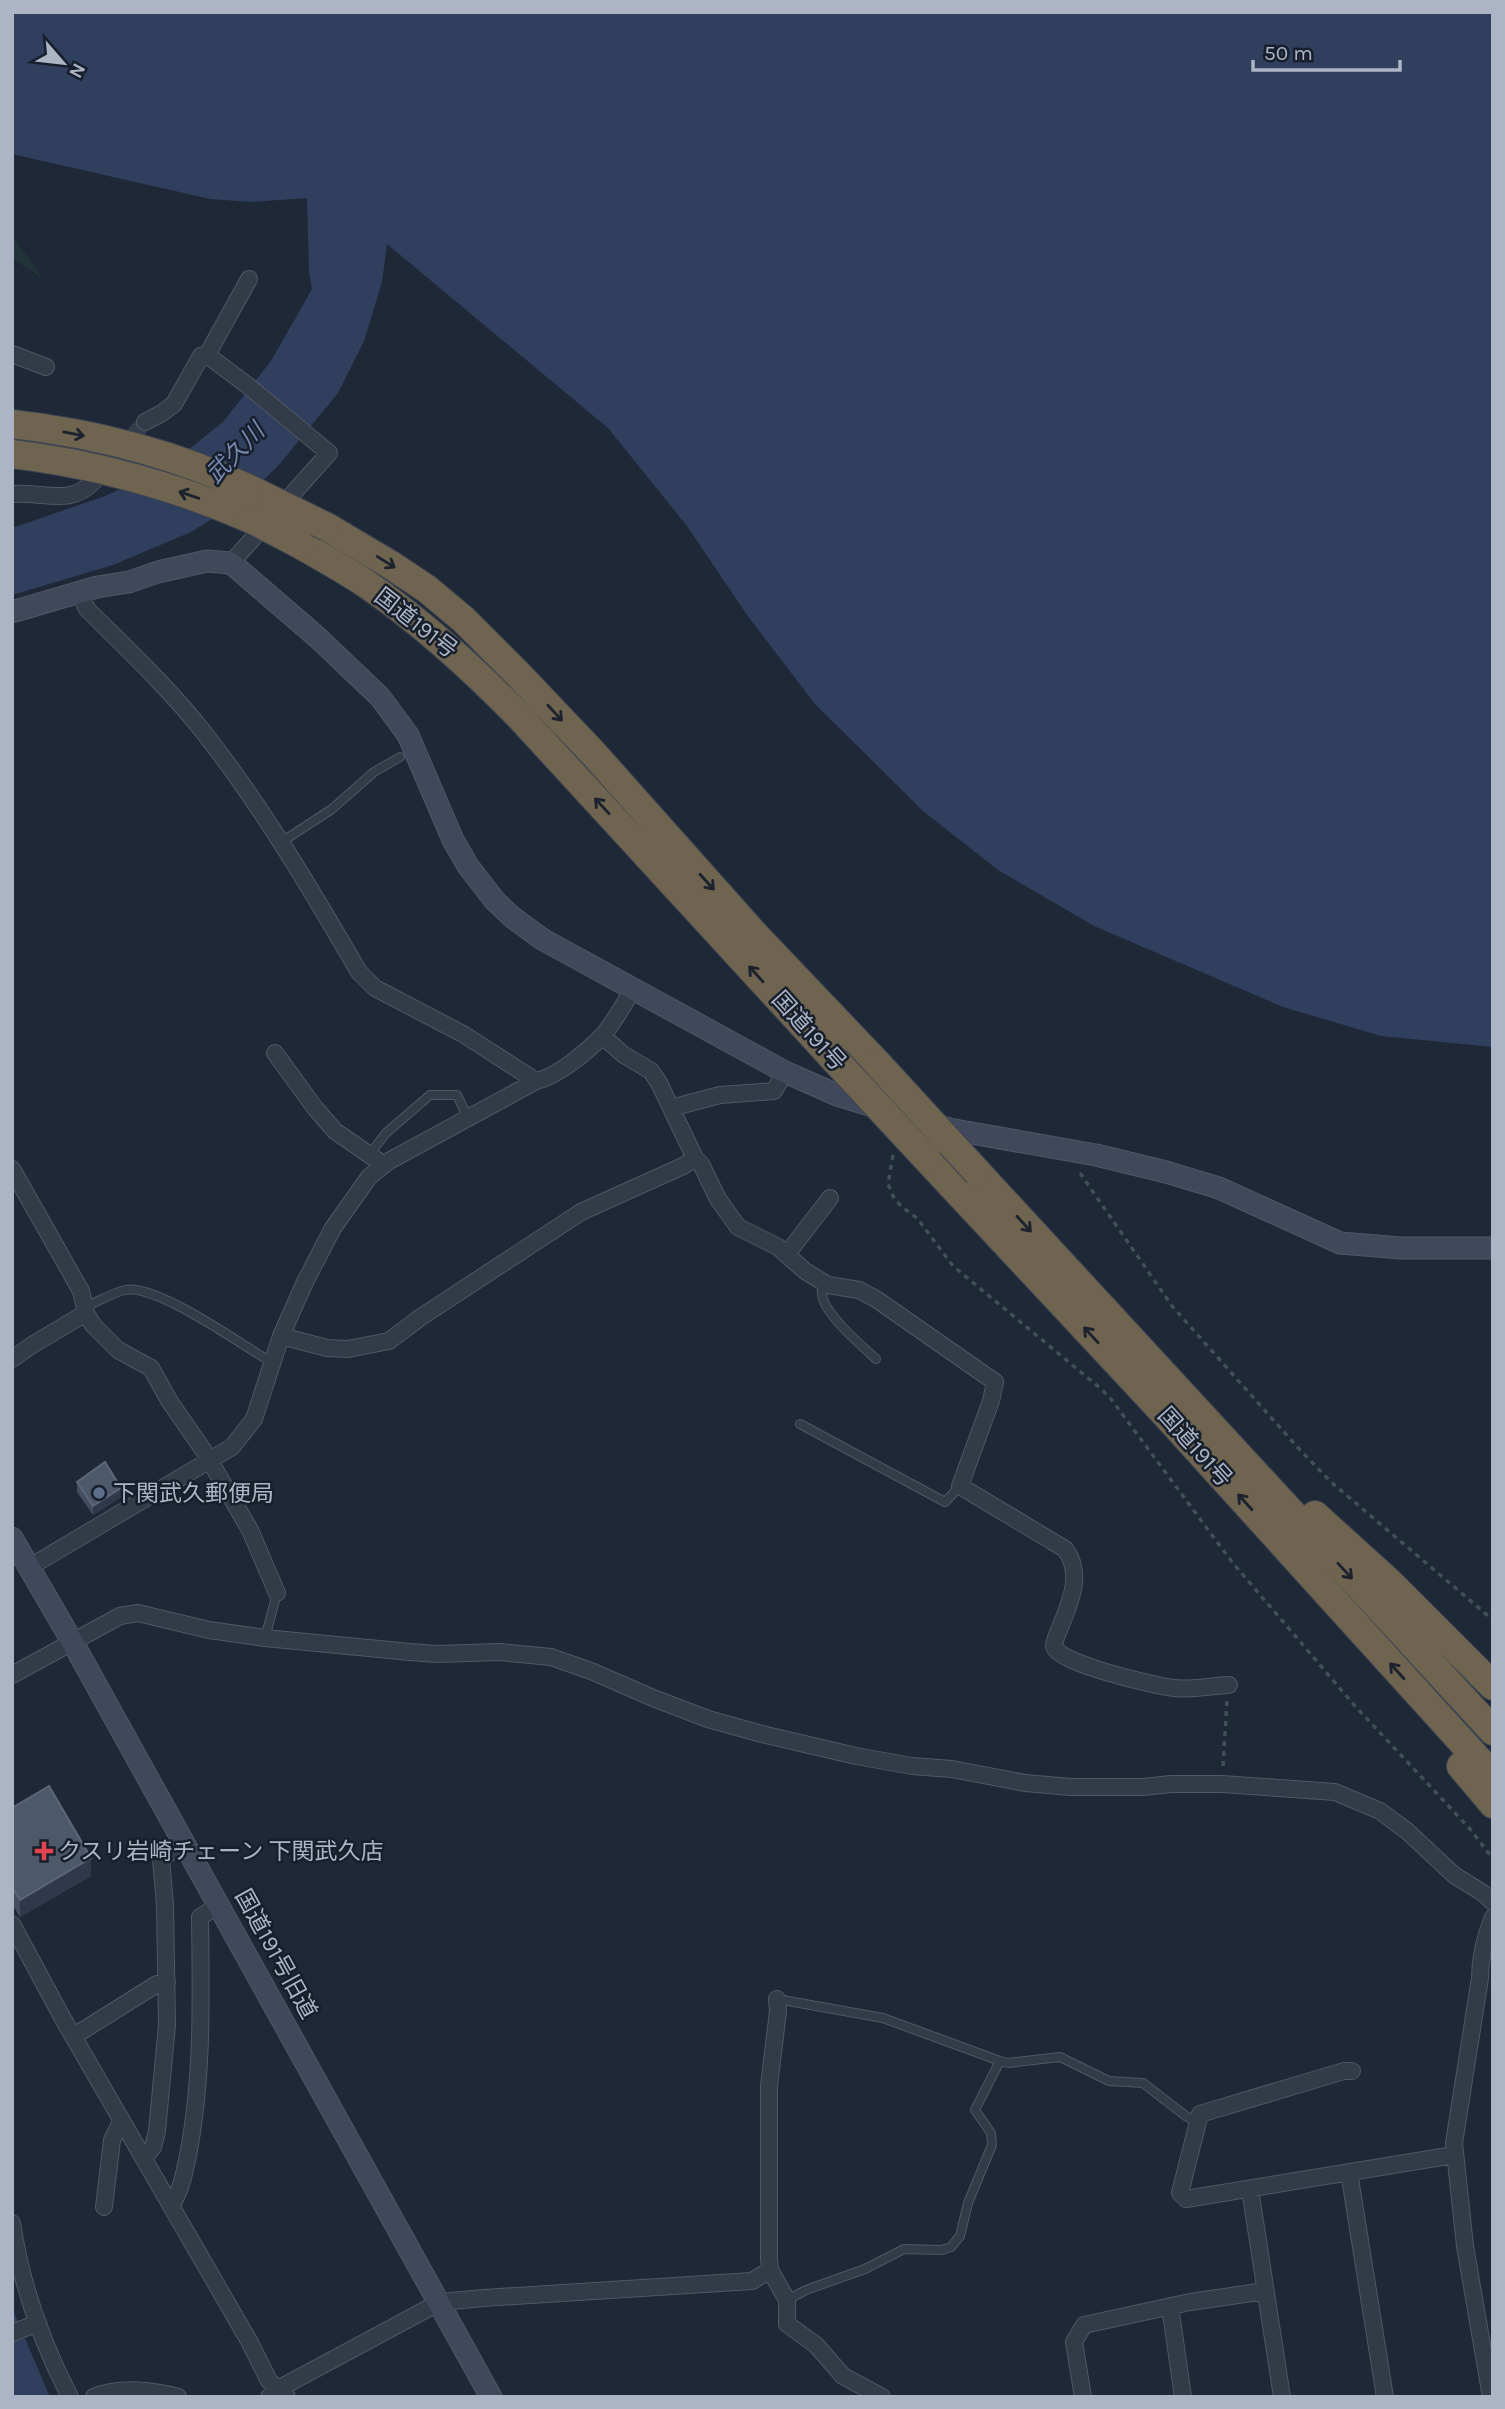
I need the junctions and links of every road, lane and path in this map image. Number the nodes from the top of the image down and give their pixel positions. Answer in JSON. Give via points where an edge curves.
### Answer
{"nodes":[{"id":1,"x":248,"y":279,"type":"dead end"},
{"id":2,"x":12,"y":354,"type":"edge"},
{"id":3,"x":209,"y":356,"type":"junction"},
{"id":4,"x":46,"y":367,"type":"dead end"},
{"id":5,"x":145,"y":422,"type":"tunnel mouth"},
{"id":6,"x":12,"y":424,"type":"edge"},
{"id":7,"x":12,"y":454,"type":"edge"},
{"id":8,"x":105,"y":476,"type":"junction"},
{"id":9,"x":12,"y":494,"type":"edge"},
{"id":10,"x":231,"y":563,"type":"junction"},
{"id":11,"x":79,"y":592,"type":"junction"},
{"id":12,"x":12,"y":611,"type":"edge"},
{"id":13,"x":400,"y":757,"type":"dead end"},
{"id":14,"x":280,"y":843,"type":"junction"},
{"id":15,"x":633,"y":989,"type":"junction"},
{"id":16,"x":602,"y":1036,"type":"junction"},
{"id":17,"x":275,"y":1053,"type":"dead end"},
{"id":18,"x":785,"y":1072,"type":"junction"},
{"id":19,"x":536,"y":1081,"type":"junction"},
{"id":20,"x":671,"y":1108,"type":"junction"},
{"id":21,"x":468,"y":1118,"type":"junction"},
{"id":22,"x":894,"y":1152,"type":"dead end"},
{"id":23,"x":369,"y":1155,"type":"junction"},
{"id":24,"x":695,"y":1158,"type":"junction"},
{"id":25,"x":384,"y":1164,"type":"junction"},
{"id":26,"x":12,"y":1169,"type":"edge"},
{"id":27,"x":1079,"y":1171,"type":"dead end"},
{"id":28,"x":830,"y":1198,"type":"dead end"},
{"id":29,"x":1493,"y":1248,"type":"edge"},
{"id":30,"x":785,"y":1254,"type":"junction"},
{"id":31,"x":824,"y":1283,"type":"junction"},
{"id":32,"x":85,"y":1310,"type":"junction"},
{"id":33,"x":281,"y":1336,"type":"junction"},
{"id":34,"x":12,"y":1359,"type":"edge"},
{"id":35,"x":876,"y":1359,"type":"dead end"},
{"id":36,"x":271,"y":1362,"type":"junction"},
{"id":37,"x":1183,"y":1396,"type":"junction"},
{"id":38,"x":800,"y":1424,"type":"dead end"},
{"id":39,"x":209,"y":1461,"type":"junction"},
{"id":40,"x":960,"y":1486,"type":"junction"},
{"id":41,"x":12,"y":1538,"type":"edge"},
{"id":42,"x":20,"y":1573,"type":"edge"},
{"id":43,"x":277,"y":1593,"type":"joint"},
{"id":44,"x":1493,"y":1620,"type":"edge"},
{"id":45,"x":265,"y":1638,"type":"junction"},
{"id":46,"x":73,"y":1643,"type":"junction"},
{"id":47,"x":12,"y":1675,"type":"edge"},
{"id":48,"x":1229,"y":1685,"type":"joint"},
{"id":49,"x":1493,"y":1686,"type":"edge"},
{"id":50,"x":1425,"y":1701,"type":"junction"},
{"id":51,"x":1493,"y":1731,"type":"edge"},
{"id":52,"x":1493,"y":1776,"type":"edge"},
{"id":53,"x":1223,"y":1784,"type":"junction"},
{"id":54,"x":1493,"y":1804,"type":"edge"},
{"id":55,"x":184,"y":1842,"type":"junction"},
{"id":56,"x":1493,"y":1859,"type":"edge"},
{"id":57,"x":1493,"y":1902,"type":"edge"},
{"id":58,"x":219,"y":1905,"type":"junction"},
{"id":59,"x":1493,"y":1917,"type":"edge"},
{"id":60,"x":12,"y":1924,"type":"edge"},
{"id":61,"x":1487,"y":1981,"type":"edge"},
{"id":62,"x":167,"y":1983,"type":"junction"},
{"id":63,"x":777,"y":1999,"type":"joint"},
{"id":64,"x":74,"y":2036,"type":"junction"},
{"id":65,"x":1000,"y":2062,"type":"junction"},
{"id":66,"x":1352,"y":2071,"type":"dead end"},
{"id":67,"x":122,"y":2120,"type":"junction"},
{"id":68,"x":1198,"y":2122,"type":"junction"},
{"id":69,"x":1454,"y":2155,"type":"junction"},
{"id":70,"x":144,"y":2158,"type":"junction"},
{"id":71,"x":1349,"y":2172,"type":"junction"},
{"id":72,"x":1250,"y":2189,"type":"junction"},
{"id":73,"x":171,"y":2206,"type":"junction"},
{"id":74,"x":104,"y":2207,"type":"dead end"},
{"id":75,"x":12,"y":2223,"type":"edge"},
{"id":76,"x":771,"y":2270,"type":"junction"},
{"id":77,"x":1265,"y":2291,"type":"junction"},
{"id":78,"x":787,"y":2300,"type":"junction"},
{"id":79,"x":440,"y":2302,"type":"junction"},
{"id":80,"x":1170,"y":2306,"type":"junction"},
{"id":81,"x":38,"y":2323,"type":"junction"},
{"id":82,"x":12,"y":2333,"type":"edge"},
{"id":83,"x":278,"y":2394,"type":"edge"},
{"id":84,"x":69,"y":2397,"type":"edge"},
{"id":85,"x":93,"y":2397,"type":"edge"},
{"id":86,"x":178,"y":2397,"type":"edge"},
{"id":87,"x":491,"y":2397,"type":"edge"},
{"id":88,"x":882,"y":2397,"type":"edge"},
{"id":89,"x":1083,"y":2397,"type":"edge"},
{"id":90,"x":1183,"y":2397,"type":"edge"},
{"id":91,"x":1282,"y":2397,"type":"edge"},
{"id":92,"x":1385,"y":2397,"type":"edge"},
{"id":93,"x":1491,"y":2397,"type":"edge"}],
"edges":[{"from":1,"to":3,"type":"street"},
{"from":2,"to":4,"type":"street"},
{"from":3,"to":5,"type":"street","via":[[201,356],[174,404]]},
{"from":3,"to":10,"type":"street","via":[[329,453]]},
{"from":6,"to":37,"type":"highway","name":"国道191号","one_way":true,"bridge":true,"via":[[135,448],[245,486],[327,527],[427,589],[481,637],[593,754]]},
{"from":7,"to":8,"type":"highway","name":"国道191号"},
{"from":8,"to":9,"type":"street","via":[[77,495]]},
{"from":50,"to":8,"type":"highway","name":"国道191号","one_way":true,"bridge":true,"via":[[1166,1415],[466,663],[365,583],[301,545],[221,506]]},
{"from":10,"to":11,"type":"street","via":[[207,561]]},
{"from":10,"to":15,"type":"street","via":[[366,681],[394,714],[421,762],[453,840],[495,901],[542,939]]},
{"from":11,"to":12,"type":"street"},
{"from":11,"to":14,"type":"street","via":[[88,609],[187,711]]},
{"from":13,"to":14,"type":"lane"},
{"from":14,"to":19,"type":"street","via":[[359,972],[375,988],[463,1034]]},
{"from":15,"to":16,"type":"street"},
{"from":15,"to":18,"type":"street"},
{"from":16,"to":19,"type":"street","via":[[569,1064]]},
{"from":16,"to":20,"type":"street","via":[[651,1071]]},
{"from":17,"to":23,"type":"street","via":[[335,1131]]},
{"from":18,"to":20,"type":"street","via":[[774,1091],[720,1095]]},
{"from":18,"to":29,"type":"street","via":[[837,1095],[949,1129],[1096,1155],[1219,1188],[1339,1243]]},
{"from":19,"to":21,"type":"street"},
{"from":20,"to":24,"type":"street"},
{"from":21,"to":23,"type":"lane","via":[[457,1095],[430,1095],[386,1133]]},
{"from":21,"to":25,"type":"street"},
{"from":22,"to":56,"type":"path","via":[[888,1184],[894,1198],[917,1217],[953,1266],[1111,1399],[1232,1562]]},
{"from":23,"to":25,"type":"street"},
{"from":24,"to":30,"type":"street","via":[[732,1221]]},
{"from":24,"to":33,"type":"street","via":[[581,1212],[389,1341],[348,1349]]},
{"from":25,"to":33,"type":"street","via":[[369,1177],[333,1228]]},
{"from":26,"to":32,"type":"street","via":[[81,1292]]},
{"from":27,"to":44,"type":"path","via":[[1172,1306],[1300,1450],[1331,1482]]},
{"from":28,"to":30,"type":"street"},
{"from":30,"to":31,"type":"street"},
{"from":31,"to":35,"type":"lane","via":[[826,1305]]},
{"from":31,"to":40,"type":"street","via":[[859,1290],[876,1299],[995,1382]]},
{"from":32,"to":34,"type":"street"},
{"from":32,"to":36,"type":"lane","via":[[126,1290],[141,1290],[177,1305]]},
{"from":32,"to":39,"type":"street","via":[[118,1350],[151,1368]]},
{"from":33,"to":36,"type":"street"},
{"from":36,"to":39,"type":"street","via":[[254,1419],[232,1447]]},
{"from":37,"to":49,"type":"highway","via":[[1389,1582]]},
{"from":37,"to":51,"type":"highway","name":"国道191号","one_way":true},
{"from":38,"to":40,"type":"lane","via":[[945,1502]]},
{"from":39,"to":42,"type":"street"},
{"from":39,"to":43,"type":"street","via":[[250,1530]]},
{"from":40,"to":48,"type":"street","via":[[1065,1549],[1072,1558],[1074,1582],[1054,1643],[1058,1653],[1079,1665],[1173,1688]]},
{"from":41,"to":42,"type":"street","name":"国道191号旧道"},
{"from":42,"to":46,"type":"street","name":"国道191号旧道"},
{"from":43,"to":45,"type":"lane"},
{"from":45,"to":46,"type":"street","via":[[138,1613],[120,1616]]},
{"from":45,"to":53,"type":"street","via":[[410,1652],[511,1652],[551,1657],[708,1719],[912,1766],[1071,1787]]},
{"from":46,"to":47,"type":"street"},
{"from":46,"to":55,"type":"street","name":"国道191号旧道"},
{"from":48,"to":53,"type":"path"},
{"from":50,"to":52,"type":"highway","name":"国道191号"},
{"from":50,"to":54,"type":"highway","via":[[1442,1743]]},
{"from":53,"to":57,"type":"street","via":[[1335,1793],[1367,1804]]},
{"from":55,"to":58,"type":"street","name":"国道191号旧道"},
{"from":55,"to":62,"type":"street","via":[[161,1859]]},
{"from":58,"to":73,"type":"street","via":[[200,1917],[195,2106],[185,2171]]},
{"from":58,"to":79,"type":"street","name":"国道191号旧道"},
{"from":59,"to":61,"type":"street","via":[[1480,1963]]},
{"from":60,"to":64,"type":"street"},
{"from":61,"to":69,"type":"street"},
{"from":62,"to":64,"type":"street","via":[[157,1984]]},
{"from":62,"to":70,"type":"street","via":[[159,2119],[153,2147]]},
{"from":63,"to":65,"type":"lane","via":[[883,2018]]},
{"from":63,"to":76,"type":"street","via":[[769,2099]]},
{"from":64,"to":67,"type":"street"},
{"from":65,"to":68,"type":"lane","via":[[1060,2057],[1109,2081],[1143,2083]]},
{"from":65,"to":78,"type":"lane","via":[[975,2110],[991,2133],[992,2145],[960,2236],[951,2247],[904,2249]]},
{"from":66,"to":68,"type":"street","via":[[1200,2114]]},
{"from":67,"to":70,"type":"street"},
{"from":67,"to":74,"type":"street","via":[[112,2140]]},
{"from":68,"to":72,"type":"street","via":[[1180,2193],[1186,2199]]},
{"from":69,"to":71,"type":"street"},
{"from":69,"to":93,"type":"street"},
{"from":70,"to":73,"type":"street"},
{"from":71,"to":72,"type":"street"},
{"from":71,"to":92,"type":"street"},
{"from":72,"to":77,"type":"street"},
{"from":73,"to":83,"type":"street"},
{"from":75,"to":81,"type":"street"},
{"from":76,"to":78,"type":"street"},
{"from":76,"to":79,"type":"street","via":[[752,2281]]},
{"from":77,"to":80,"type":"street"},
{"from":77,"to":91,"type":"street"},
{"from":78,"to":88,"type":"street","via":[[787,2324],[816,2345],[843,2376]]},
{"from":79,"to":83,"type":"street"},
{"from":79,"to":87,"type":"street","name":"国道191号旧道"},
{"from":80,"to":89,"type":"street","via":[[1084,2325],[1074,2342]]},
{"from":80,"to":90,"type":"street"},
{"from":81,"to":82,"type":"street"},
{"from":81,"to":84,"type":"street"},
{"from":85,"to":86,"type":"street","via":[[139,2392]]}]}
